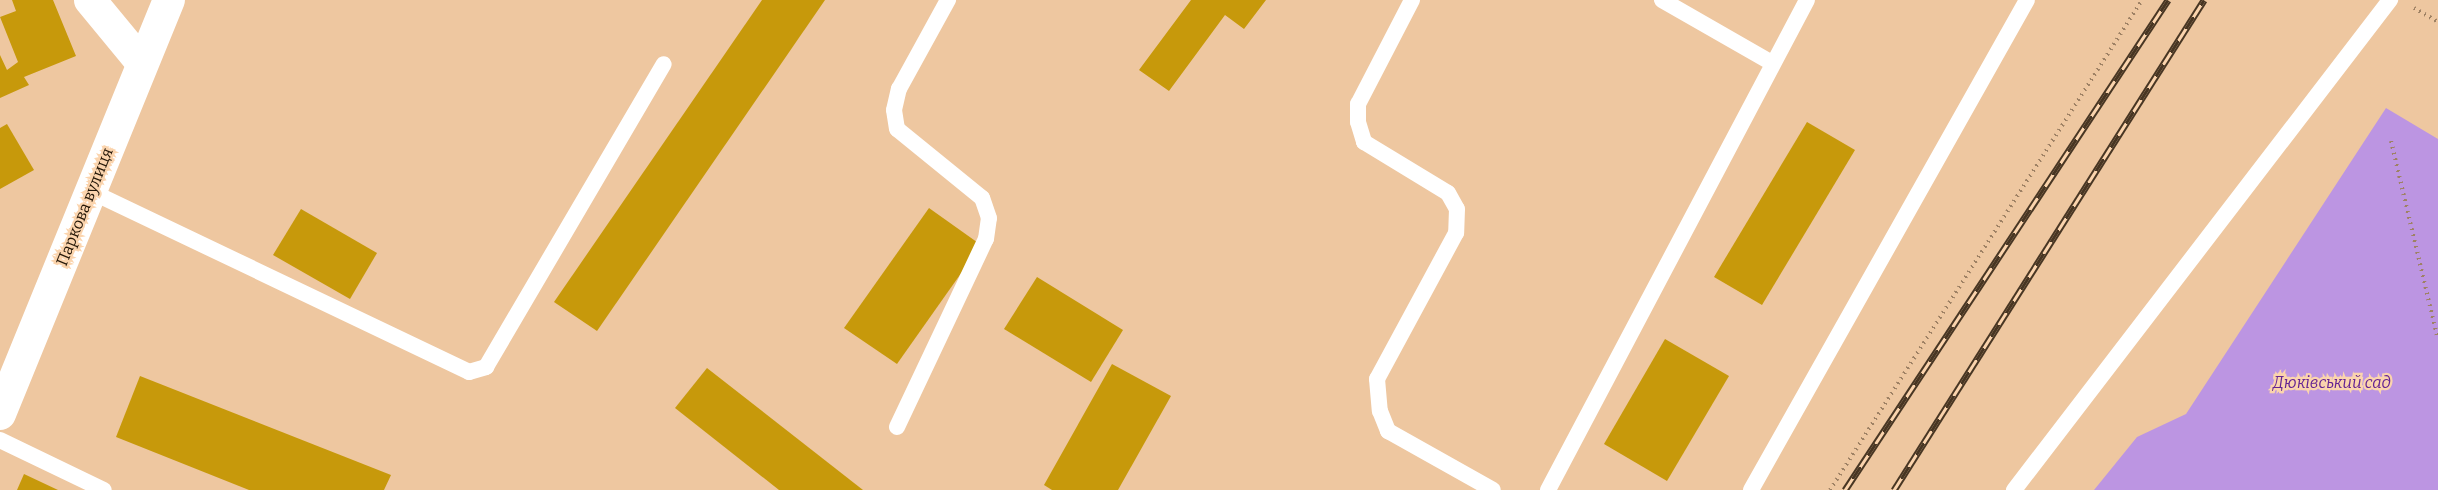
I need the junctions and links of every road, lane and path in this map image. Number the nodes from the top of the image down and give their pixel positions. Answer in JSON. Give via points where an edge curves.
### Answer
{"nodes":[{"id":1,"x":90,"y":0,"type":"edge"},
{"id":2,"x":169,"y":0,"type":"edge"},
{"id":3,"x":948,"y":0,"type":"edge"},
{"id":4,"x":1412,"y":0,"type":"edge"},
{"id":5,"x":1662,"y":0,"type":"edge"},
{"id":6,"x":1807,"y":0,"type":"edge"},
{"id":7,"x":2027,"y":0,"type":"edge"},
{"id":8,"x":2142,"y":0,"type":"edge"},
{"id":9,"x":2390,"y":0,"type":"edge"},
{"id":10,"x":2410,"y":5,"type":"dead end"},
{"id":11,"x":2438,"y":21,"type":"edge"},
{"id":12,"x":142,"y":63,"type":"junction"},
{"id":13,"x":1772,"y":63,"type":"junction"},
{"id":14,"x":664,"y":64,"type":"dead end"},
{"id":15,"x":2391,"y":141,"type":"dead end"},
{"id":16,"x":92,"y":192,"type":"junction"},
{"id":17,"x":2438,"y":340,"type":"edge"},
{"id":18,"x":0,"y":414,"type":"edge"},
{"id":19,"x":897,"y":427,"type":"dead end"},
{"id":20,"x":0,"y":440,"type":"edge"},
{"id":21,"x":102,"y":490,"type":"edge"},
{"id":22,"x":1493,"y":490,"type":"edge"},
{"id":23,"x":1548,"y":490,"type":"edge"},
{"id":24,"x":1751,"y":490,"type":"edge"},
{"id":25,"x":1830,"y":490,"type":"edge"},
{"id":26,"x":2014,"y":490,"type":"edge"}],
"edges":[{"from":1,"to":12,"type":"street"},
{"from":2,"to":12,"type":"street","name":"Паркова вулиця"},
{"from":3,"to":19,"type":"lane","via":[[899,89],[894,110],[897,129],[982,198],[989,218],[986,239]]},
{"from":4,"to":22,"type":"lane","via":[[1359,104],[1359,122],[1364,142],[1449,193],[1457,209],[1456,233],[1377,379],[1380,411],[1388,431]]},
{"from":5,"to":13,"type":"lane"},
{"from":6,"to":13,"type":"lane"},
{"from":7,"to":24,"type":"lane"},
{"from":8,"to":25,"type":"path"},
{"from":9,"to":26,"type":"lane"},
{"from":10,"to":11,"type":"path"},
{"from":12,"to":16,"type":"street","name":"Паркова вулиця"},
{"from":13,"to":23,"type":"lane"},
{"from":14,"to":16,"type":"lane","via":[[486,367],[469,372]]},
{"from":15,"to":17,"type":"path"},
{"from":16,"to":18,"type":"street","name":"Паркова вулиця"},
{"from":20,"to":21,"type":"lane"}]}
